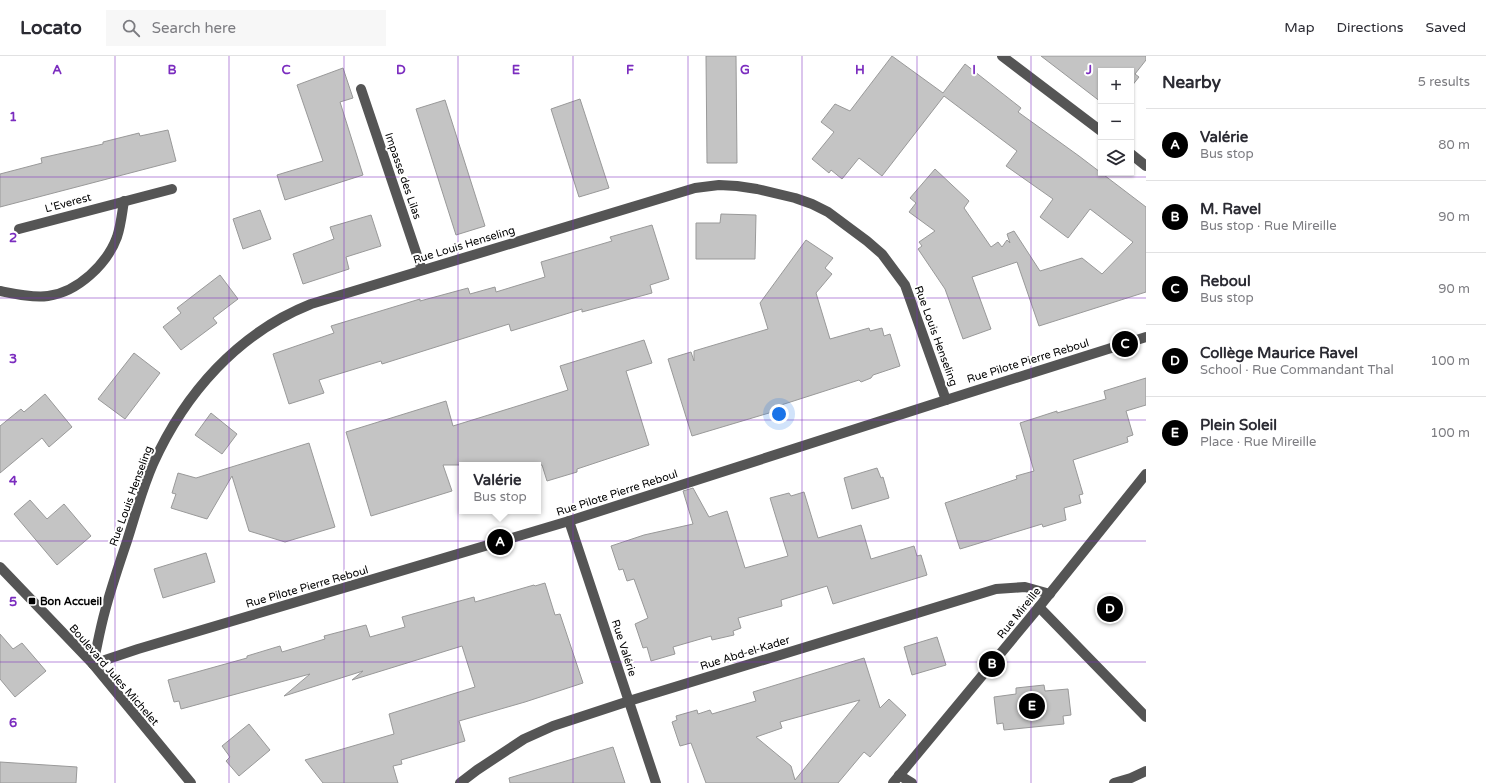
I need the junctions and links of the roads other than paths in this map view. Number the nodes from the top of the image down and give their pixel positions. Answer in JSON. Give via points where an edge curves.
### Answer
{"nodes":[{"id":1,"x":1002,"y":56,"type":"edge"},
{"id":2,"x":361,"y":89,"type":"dead end"},
{"id":3,"x":1098,"y":129,"type":"edge"},
{"id":4,"x":1134,"y":156,"type":"edge"},
{"id":5,"x":1146,"y":166,"type":"edge"},
{"id":6,"x":172,"y":189,"type":"dead end"},
{"id":7,"x":124,"y":201,"type":"junction"},
{"id":8,"x":18,"y":229,"type":"dead end"},
{"id":9,"x":422,"y":270,"type":"junction"},
{"id":10,"x":0,"y":291,"type":"edge"},
{"id":11,"x":1146,"y":337,"type":"edge"},
{"id":12,"x":946,"y":400,"type":"junction"},
{"id":13,"x":1146,"y":474,"type":"edge"},
{"id":14,"x":569,"y":521,"type":"junction"},
{"id":15,"x":0,"y":567,"type":"edge"},
{"id":16,"x":1050,"y":594,"type":"junction"},
{"id":17,"x":1039,"y":607,"type":"junction"},
{"id":18,"x":93,"y":664,"type":"junction"},
{"id":19,"x":629,"y":701,"type":"junction"},
{"id":20,"x":1146,"y":717,"type":"edge"},
{"id":21,"x":1146,"y":771,"type":"edge"},
{"id":22,"x":896,"y":779,"type":"edge"},
{"id":23,"x":191,"y":783,"type":"edge"},
{"id":24,"x":460,"y":783,"type":"edge"},
{"id":25,"x":656,"y":783,"type":"edge"},
{"id":26,"x":912,"y":783,"type":"edge"},
{"id":27,"x":1114,"y":783,"type":"edge"}],
"edges":[{"from":1,"to":3,"type":"street"},
{"from":2,"to":9,"type":"street","name":"Impasse des Lilas"},
{"from":4,"to":5,"type":"street"},
{"from":6,"to":7,"type":"street","name":"L'Everest"},
{"from":7,"to":8,"type":"street","name":"L'Everest"},
{"from":7,"to":10,"type":"street","via":[[117,238],[108,255],[70,289],[48,296]]},
{"from":9,"to":12,"type":"street","name":"Rue Louis Henseling","via":[[695,188],[737,186],[777,193],[828,212],[882,254],[905,285]]},
{"from":9,"to":18,"type":"street","name":"Rue Louis Henseling","via":[[292,312],[236,350],[196,391],[173,423],[137,507],[105,611]]},
{"from":11,"to":12,"type":"street","name":"Rue Pilote Pierre Reboul"},
{"from":12,"to":14,"type":"street","name":"Rue Pilote Pierre Reboul"},
{"from":13,"to":16,"type":"street","name":"Rue Mireille"},
{"from":14,"to":18,"type":"street","name":"Rue Pilote Pierre Reboul"},
{"from":14,"to":19,"type":"street","name":"Rue Valérie"},
{"from":15,"to":18,"type":"street","name":"Boulevard Jules Michelet"},
{"from":16,"to":17,"type":"street","name":"Rue Mireille"},
{"from":16,"to":19,"type":"street","name":"Rue Abd-el-Kader","via":[[1025,587],[996,589]]},
{"from":17,"to":20,"type":"street"},
{"from":17,"to":22,"type":"street","name":"Rue Mireille"},
{"from":18,"to":23,"type":"street","name":"Boulevard Jules Michelet"},
{"from":19,"to":24,"type":"street","name":"Rue Abd-el-Kader","via":[[553,726],[524,740]]},
{"from":19,"to":25,"type":"street","name":"Rue Valérie"},
{"from":21,"to":27,"type":"street"},
{"from":22,"to":26,"type":"street"}]}
